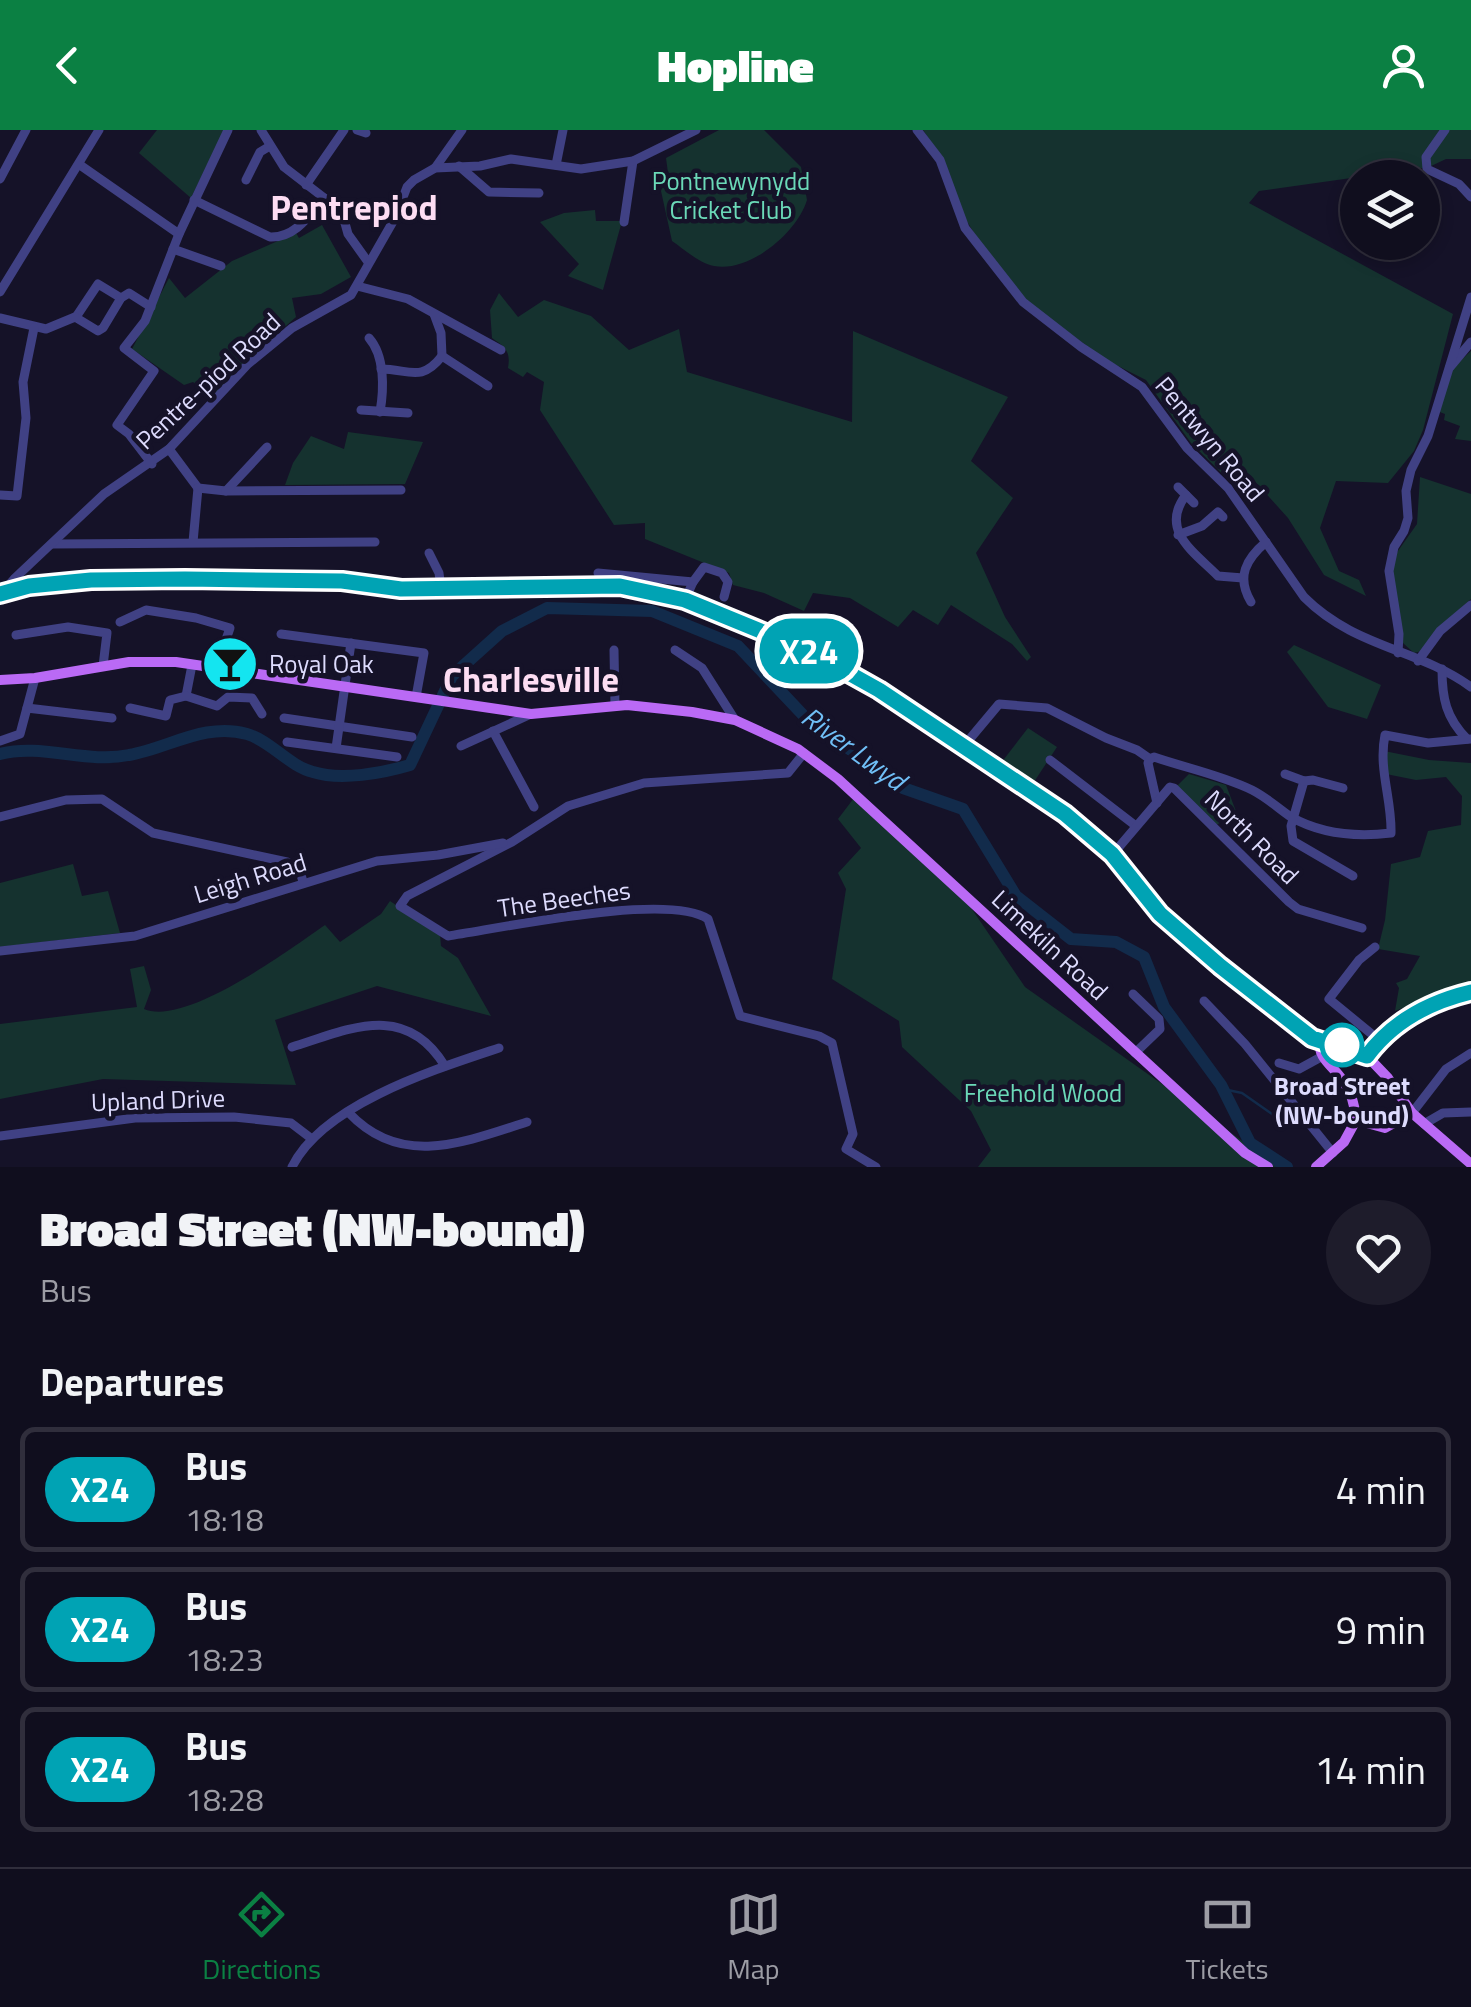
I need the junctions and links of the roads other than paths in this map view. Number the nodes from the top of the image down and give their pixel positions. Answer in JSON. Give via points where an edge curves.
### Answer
{"nodes":[{"id":1,"x":26,"y":130,"type":"edge"},
{"id":2,"x":99,"y":130,"type":"edge"},
{"id":3,"x":228,"y":130,"type":"edge"},
{"id":4,"x":261,"y":130,"type":"edge"},
{"id":5,"x":344,"y":130,"type":"edge"},
{"id":6,"x":462,"y":130,"type":"edge"},
{"id":7,"x":562,"y":130,"type":"edge"},
{"id":8,"x":696,"y":130,"type":"edge"},
{"id":9,"x":918,"y":130,"type":"edge"},
{"id":10,"x":1445,"y":130,"type":"edge"},
{"id":11,"x":270,"y":146,"type":"junction"},
{"id":12,"x":632,"y":161,"type":"junction"},
{"id":13,"x":80,"y":165,"type":"junction"},
{"id":14,"x":556,"y":165,"type":"junction"},
{"id":15,"x":459,"y":166,"type":"junction"},
{"id":16,"x":433,"y":170,"type":"junction"},
{"id":17,"x":0,"y":179,"type":"edge"},
{"id":18,"x":262,"y":179,"type":"dead end"},
{"id":19,"x":306,"y":185,"type":"junction"},
{"id":20,"x":539,"y":192,"type":"dead end"},
{"id":21,"x":1471,"y":197,"type":"edge"},
{"id":22,"x":324,"y":198,"type":"junction"},
{"id":23,"x":194,"y":200,"type":"junction"},
{"id":24,"x":624,"y":222,"type":"dead end"},
{"id":25,"x":179,"y":234,"type":"junction"},
{"id":26,"x":173,"y":250,"type":"junction"},
{"id":27,"x":368,"y":262,"type":"junction"},
{"id":28,"x":221,"y":266,"type":"dead end"},
{"id":29,"x":358,"y":286,"type":"junction"},
{"id":30,"x":0,"y":292,"type":"edge"},
{"id":31,"x":1471,"y":297,"type":"edge"},
{"id":32,"x":122,"y":298,"type":"junction"},
{"id":33,"x":151,"y":307,"type":"junction"},
{"id":34,"x":434,"y":314,"type":"junction"},
{"id":35,"x":0,"y":318,"type":"edge"},
{"id":36,"x":76,"y":318,"type":"junction"},
{"id":37,"x":34,"y":328,"type":"junction"},
{"id":38,"x":368,"y":338,"type":"dead end"},
{"id":39,"x":1471,"y":342,"type":"edge"},
{"id":40,"x":501,"y":350,"type":"dead end"},
{"id":41,"x":442,"y":356,"type":"junction"},
{"id":42,"x":382,"y":369,"type":"junction"},
{"id":43,"x":488,"y":386,"type":"dead end"},
{"id":44,"x":1437,"y":403,"type":"junction"},
{"id":45,"x":361,"y":410,"type":"dead end"},
{"id":46,"x":380,"y":412,"type":"junction"},
{"id":47,"x":408,"y":413,"type":"dead end"},
{"id":48,"x":267,"y":447,"type":"dead end"},
{"id":49,"x":170,"y":449,"type":"junction"},
{"id":50,"x":152,"y":464,"type":"junction"},
{"id":51,"x":198,"y":488,"type":"junction"},
{"id":52,"x":402,"y":490,"type":"dead end"},
{"id":53,"x":226,"y":491,"type":"junction"},
{"id":54,"x":0,"y":495,"type":"edge"},
{"id":55,"x":1194,"y":503,"type":"dead end"},
{"id":56,"x":1223,"y":517,"type":"dead end"},
{"id":57,"x":1178,"y":534,"type":"junction"},
{"id":58,"x":193,"y":542,"type":"junction"},
{"id":59,"x":375,"y":542,"type":"dead end"},
{"id":60,"x":1266,"y":542,"type":"junction"},
{"id":61,"x":53,"y":544,"type":"junction"},
{"id":62,"x":428,"y":554,"type":"dead end"},
{"id":63,"x":598,"y":572,"type":"dead end"},
{"id":64,"x":1243,"y":578,"type":"junction"},
{"id":65,"x":693,"y":582,"type":"junction"},
{"id":66,"x":441,"y":588,"type":"junction"},
{"id":67,"x":4,"y":593,"type":"edge"},
{"id":68,"x":724,"y":597,"type":"dead end"},
{"id":69,"x":685,"y":600,"type":"junction"},
{"id":70,"x":1251,"y":602,"type":"dead end"},
{"id":71,"x":1471,"y":605,"type":"edge"},
{"id":72,"x":120,"y":622,"type":"dead end"},
{"id":73,"x":281,"y":634,"type":"dead end"},
{"id":74,"x":16,"y":635,"type":"dead end"},
{"id":75,"x":351,"y":644,"type":"junction"},
{"id":76,"x":614,"y":650,"type":"dead end"},
{"id":77,"x":675,"y":650,"type":"dead end"},
{"id":78,"x":1398,"y":653,"type":"junction"},
{"id":79,"x":708,"y":658,"type":"dead end"},
{"id":80,"x":1418,"y":661,"type":"junction"},
{"id":81,"x":192,"y":664,"type":"junction"},
{"id":82,"x":103,"y":666,"type":"junction"},
{"id":83,"x":698,"y":666,"type":"junction"},
{"id":84,"x":216,"y":668,"type":"junction"},
{"id":85,"x":1442,"y":669,"type":"junction"},
{"id":86,"x":34,"y":678,"type":"junction"},
{"id":87,"x":0,"y":680,"type":"edge"},
{"id":88,"x":344,"y":687,"type":"junction"},
{"id":89,"x":1471,"y":687,"type":"edge"},
{"id":90,"x":186,"y":696,"type":"junction"},
{"id":91,"x":416,"y":698,"type":"junction"},
{"id":92,"x":615,"y":706,"type":"junction"},
{"id":93,"x":27,"y":708,"type":"junction"},
{"id":94,"x":130,"y":708,"type":"dead end"},
{"id":95,"x":262,"y":714,"type":"dead end"},
{"id":96,"x":531,"y":714,"type":"junction"},
{"id":97,"x":112,"y":718,"type":"dead end"},
{"id":98,"x":284,"y":718,"type":"dead end"},
{"id":99,"x":735,"y":720,"type":"junction"},
{"id":100,"x":339,"y":726,"type":"junction"},
{"id":101,"x":493,"y":731,"type":"junction"},
{"id":102,"x":412,"y":737,"type":"dead end"},
{"id":103,"x":1469,"y":739,"type":"edge"},
{"id":104,"x":0,"y":741,"type":"edge"},
{"id":105,"x":286,"y":742,"type":"dead end"},
{"id":106,"x":461,"y":746,"type":"dead end"},
{"id":107,"x":963,"y":747,"type":"junction"},
{"id":108,"x":336,"y":748,"type":"junction"},
{"id":109,"x":804,"y":753,"type":"junction"},
{"id":110,"x":397,"y":757,"type":"dead end"},
{"id":111,"x":1150,"y":759,"type":"junction"},
{"id":112,"x":1050,"y":760,"type":"dead end"},
{"id":113,"x":1284,"y":774,"type":"dead end"},
{"id":114,"x":1304,"y":781,"type":"junction"},
{"id":115,"x":1343,"y":788,"type":"dead end"},
{"id":116,"x":1157,"y":803,"type":"junction"},
{"id":117,"x":534,"y":806,"type":"dead end"},
{"id":118,"x":0,"y":817,"type":"edge"},
{"id":119,"x":1292,"y":818,"type":"junction"},
{"id":120,"x":1136,"y":826,"type":"junction"},
{"id":121,"x":512,"y":842,"type":"junction"},
{"id":122,"x":1112,"y":854,"type":"junction"},
{"id":123,"x":1353,"y":876,"type":"dead end"},
{"id":124,"x":304,"y":882,"type":"junction"},
{"id":125,"x":1362,"y":928,"type":"dead end"},
{"id":126,"x":1375,"y":947,"type":"dead end"},
{"id":127,"x":0,"y":952,"type":"edge"},
{"id":128,"x":1471,"y":992,"type":"edge"},
{"id":129,"x":1132,"y":994,"type":"dead end"},
{"id":130,"x":1204,"y":1001,"type":"dead end"},
{"id":131,"x":1320,"y":1040,"type":"junction"},
{"id":132,"x":1379,"y":1040,"type":"junction"},
{"id":133,"x":292,"y":1047,"type":"dead end"},
{"id":134,"x":499,"y":1048,"type":"dead end"},
{"id":135,"x":1135,"y":1053,"type":"junction"},
{"id":136,"x":1471,"y":1053,"type":"edge"},
{"id":137,"x":1367,"y":1056,"type":"junction"},
{"id":138,"x":1322,"y":1057,"type":"junction"},
{"id":139,"x":1279,"y":1063,"type":"dead end"},
{"id":140,"x":445,"y":1066,"type":"junction"},
{"id":141,"x":1412,"y":1112,"type":"junction"},
{"id":142,"x":1471,"y":1112,"type":"edge"},
{"id":143,"x":349,"y":1113,"type":"junction"},
{"id":144,"x":1356,"y":1120,"type":"junction"},
{"id":145,"x":526,"y":1122,"type":"dead end"},
{"id":146,"x":1424,"y":1124,"type":"junction"},
{"id":147,"x":0,"y":1136,"type":"edge"},
{"id":148,"x":312,"y":1139,"type":"junction"},
{"id":149,"x":1331,"y":1155,"type":"junction"},
{"id":150,"x":1471,"y":1164,"type":"edge"},
{"id":151,"x":1316,"y":1166,"type":"edge"},
{"id":152,"x":292,"y":1167,"type":"edge"},
{"id":153,"x":876,"y":1167,"type":"edge"},
{"id":154,"x":1268,"y":1167,"type":"edge"},
{"id":155,"x":1338,"y":1167,"type":"edge"}],
"edges":[{"from":1,"to":17,"type":"street"},
{"from":2,"to":13,"type":"street"},
{"from":3,"to":23,"type":"street"},
{"from":4,"to":11,"type":"street"},
{"from":5,"to":19,"type":"street"},
{"from":6,"to":16,"type":"street"},
{"from":7,"to":14,"type":"street"},
{"from":8,"to":12,"type":"street"},
{"from":9,"to":60,"type":"street","name":"Pentwyn Road","via":[[940,160],[965,228],[1023,302],[1142,387]]},
{"from":10,"to":21,"type":"street","via":[[1426,157],[1427,169],[1460,184]]},
{"from":11,"to":18,"type":"street","via":[[248,177]]},
{"from":11,"to":19,"type":"street"},
{"from":12,"to":14,"type":"street","via":[[580,169]]},
{"from":12,"to":24,"type":"street"},
{"from":13,"to":25,"type":"street"},
{"from":13,"to":30,"type":"street"},
{"from":14,"to":15,"type":"street","via":[[511,159]]},
{"from":15,"to":16,"type":"street"},
{"from":15,"to":20,"type":"street","via":[[489,192]]},
{"from":16,"to":27,"type":"street","via":[[407,187]]},
{"from":19,"to":22,"type":"street"},
{"from":22,"to":23,"type":"street","via":[[282,238]]},
{"from":22,"to":27,"type":"street","via":[[343,216]]},
{"from":23,"to":25,"type":"street"},
{"from":25,"to":26,"type":"street"},
{"from":26,"to":28,"type":"street"},
{"from":26,"to":33,"type":"street"},
{"from":27,"to":29,"type":"street"},
{"from":29,"to":34,"type":"street","via":[[398,294]]},
{"from":29,"to":49,"type":"street","name":"Pentre-piod Road","via":[[248,364]]},
{"from":31,"to":44,"type":"street"},
{"from":32,"to":33,"type":"street","via":[[129,292]]},
{"from":32,"to":36,"type":"street","via":[[98,331]]},
{"from":32,"to":36,"type":"street","via":[[98,284]]},
{"from":33,"to":50,"type":"street","via":[[124,348],[154,371],[117,426]]},
{"from":34,"to":40,"type":"street"},
{"from":34,"to":41,"type":"street"},
{"from":35,"to":37,"type":"street"},
{"from":36,"to":37,"type":"street"},
{"from":37,"to":54,"type":"street","via":[[23,382],[26,418],[16,496]]},
{"from":38,"to":42,"type":"street"},
{"from":39,"to":44,"type":"street","via":[[1449,368]]},
{"from":41,"to":42,"type":"street","via":[[420,374]]},
{"from":41,"to":43,"type":"street"},
{"from":42,"to":46,"type":"street"},
{"from":44,"to":78,"type":"street","via":[[1411,470],[1408,518],[1389,570]]},
{"from":45,"to":46,"type":"street"},
{"from":46,"to":47,"type":"street"},
{"from":48,"to":53,"type":"street"},
{"from":49,"to":50,"type":"street","name":"Pentre-piod Road"},
{"from":49,"to":51,"type":"street"},
{"from":50,"to":61,"type":"street","name":"Pentre-piod Road","via":[[104,494]]},
{"from":51,"to":53,"type":"street"},
{"from":51,"to":58,"type":"street"},
{"from":52,"to":53,"type":"street"},
{"from":55,"to":57,"type":"street","via":[[1182,491],[1174,516]]},
{"from":56,"to":57,"type":"street","via":[[1218,512]]},
{"from":57,"to":64,"type":"street","via":[[1218,576]]},
{"from":58,"to":59,"type":"street"},
{"from":58,"to":61,"type":"street"},
{"from":60,"to":64,"type":"street","via":[[1247,561]]},
{"from":60,"to":78,"type":"street","name":"Pentwyn Road","via":[[1319,612]]},
{"from":61,"to":67,"type":"street","name":"Pentre-piod Road"},
{"from":62,"to":66,"type":"street"},
{"from":63,"to":65,"type":"street"},
{"from":64,"to":70,"type":"street"},
{"from":65,"to":68,"type":"street","via":[[704,567],[722,573],[728,582]]},
{"from":65,"to":69,"type":"street"},
{"from":66,"to":67,"type":"main road","via":[[91,580]]},
{"from":66,"to":69,"type":"main road","via":[[620,586]]},
{"from":69,"to":107,"type":"main road","via":[[807,650]]},
{"from":71,"to":80,"type":"street"},
{"from":72,"to":84,"type":"street","via":[[146,610],[230,628]]},
{"from":73,"to":75,"type":"street"},
{"from":74,"to":82,"type":"street","via":[[68,627],[106,633]]},
{"from":75,"to":88,"type":"street"},
{"from":75,"to":91,"type":"street","via":[[424,653]]},
{"from":76,"to":92,"type":"street"},
{"from":77,"to":83,"type":"street"},
{"from":78,"to":80,"type":"street","name":"Pentwyn Road"},
{"from":79,"to":83,"type":"street"},
{"from":80,"to":85,"type":"street","name":"Pentwyn Road"},
{"from":81,"to":82,"type":"main road","name":"Limekiln Road"},
{"from":81,"to":84,"type":"main road","name":"Limekiln Road"},
{"from":81,"to":90,"type":"street"},
{"from":82,"to":86,"type":"main road","name":"Limekiln Road"},
{"from":83,"to":99,"type":"street"},
{"from":84,"to":88,"type":"main road","name":"Limekiln Road"},
{"from":85,"to":89,"type":"street","name":"Pentwyn Road"},
{"from":85,"to":103,"type":"street","via":[[1450,720]]},
{"from":86,"to":87,"type":"main road","name":"Limekiln Road"},
{"from":86,"to":93,"type":"street"},
{"from":88,"to":91,"type":"main road","name":"Limekiln Road"},
{"from":88,"to":100,"type":"street"},
{"from":90,"to":94,"type":"street","via":[[170,700],[166,716]]},
{"from":90,"to":95,"type":"street","via":[[217,706],[228,697],[252,698]]},
{"from":91,"to":96,"type":"main road","name":"Limekiln Road"},
{"from":92,"to":96,"type":"main road","name":"Limekiln Road"},
{"from":92,"to":99,"type":"main road","name":"Limekiln Road"},
{"from":93,"to":97,"type":"street"},
{"from":93,"to":104,"type":"street","via":[[20,734]]},
{"from":96,"to":101,"type":"street"},
{"from":98,"to":100,"type":"street"},
{"from":99,"to":109,"type":"main road","name":"Limekiln Road"},
{"from":100,"to":102,"type":"street"},
{"from":100,"to":108,"type":"street"},
{"from":101,"to":106,"type":"street"},
{"from":101,"to":117,"type":"street"},
{"from":103,"to":119,"type":"street","via":[[1428,744],[1385,735],[1391,833],[1318,830]]},
{"from":105,"to":108,"type":"street"},
{"from":107,"to":111,"type":"street","via":[[999,704],[1046,708]]},
{"from":107,"to":122,"type":"main road","via":[[1065,814]]},
{"from":108,"to":110,"type":"street"},
{"from":109,"to":121,"type":"street","via":[[788,773],[644,783],[568,806]]},
{"from":109,"to":135,"type":"main road","name":"Limekiln Road","via":[[885,818]]},
{"from":111,"to":116,"type":"street"},
{"from":111,"to":119,"type":"street","via":[[1226,779]]},
{"from":112,"to":120,"type":"street"},
{"from":113,"to":114,"type":"street"},
{"from":114,"to":115,"type":"street"},
{"from":114,"to":119,"type":"street"},
{"from":116,"to":120,"type":"street"},
{"from":116,"to":125,"type":"street","name":"North Road","via":[[1174,788],[1298,909]]},
{"from":118,"to":124,"type":"street","via":[[66,800],[102,799],[153,833],[287,862]]},
{"from":119,"to":123,"type":"street","via":[[1294,841]]},
{"from":120,"to":122,"type":"street"},
{"from":121,"to":124,"type":"street","name":"Leigh Road","via":[[377,861]]},
{"from":121,"to":153,"type":"street","name":"The Beeches","via":[[407,896],[400,906],[448,936],[646,907],[697,912],[708,920],[740,1016],[832,1043],[853,1134],[846,1149]]},
{"from":122,"to":131,"type":"main road","via":[[1175,929]]},
{"from":124,"to":127,"type":"street","name":"Leigh Road","via":[[136,936]]},
{"from":126,"to":132,"type":"street","via":[[1329,998]]},
{"from":128,"to":132,"type":"main road","via":[[1425,1008]]},
{"from":129,"to":135,"type":"street","via":[[1160,1028]]},
{"from":130,"to":149,"type":"street"},
{"from":131,"to":137,"type":"main road"},
{"from":131,"to":138,"type":"main road"},
{"from":132,"to":137,"type":"main road"},
{"from":133,"to":140,"type":"street","via":[[362,1025],[392,1025],[422,1038]]},
{"from":134,"to":140,"type":"street"},
{"from":135,"to":154,"type":"main road","name":"Limekiln Road"},
{"from":136,"to":141,"type":"street","via":[[1446,1069]]},
{"from":137,"to":141,"type":"main road"},
{"from":138,"to":139,"type":"street","via":[[1299,1069]]},
{"from":138,"to":144,"type":"main road","via":[[1347,1086]]},
{"from":140,"to":143,"type":"street"},
{"from":141,"to":144,"type":"main road","via":[[1385,1128]]},
{"from":141,"to":146,"type":"main road"},
{"from":142,"to":146,"type":"street","via":[[1443,1113]]},
{"from":143,"to":145,"type":"street","via":[[368,1137],[410,1154],[434,1153]]},
{"from":143,"to":148,"type":"street"},
{"from":144,"to":149,"type":"main road"},
{"from":146,"to":150,"type":"main road"},
{"from":147,"to":148,"type":"street","name":"Upland Drive","via":[[136,1118],[234,1117],[291,1123]]},
{"from":148,"to":152,"type":"street"},
{"from":149,"to":151,"type":"main road"},
{"from":149,"to":155,"type":"street"}]}
